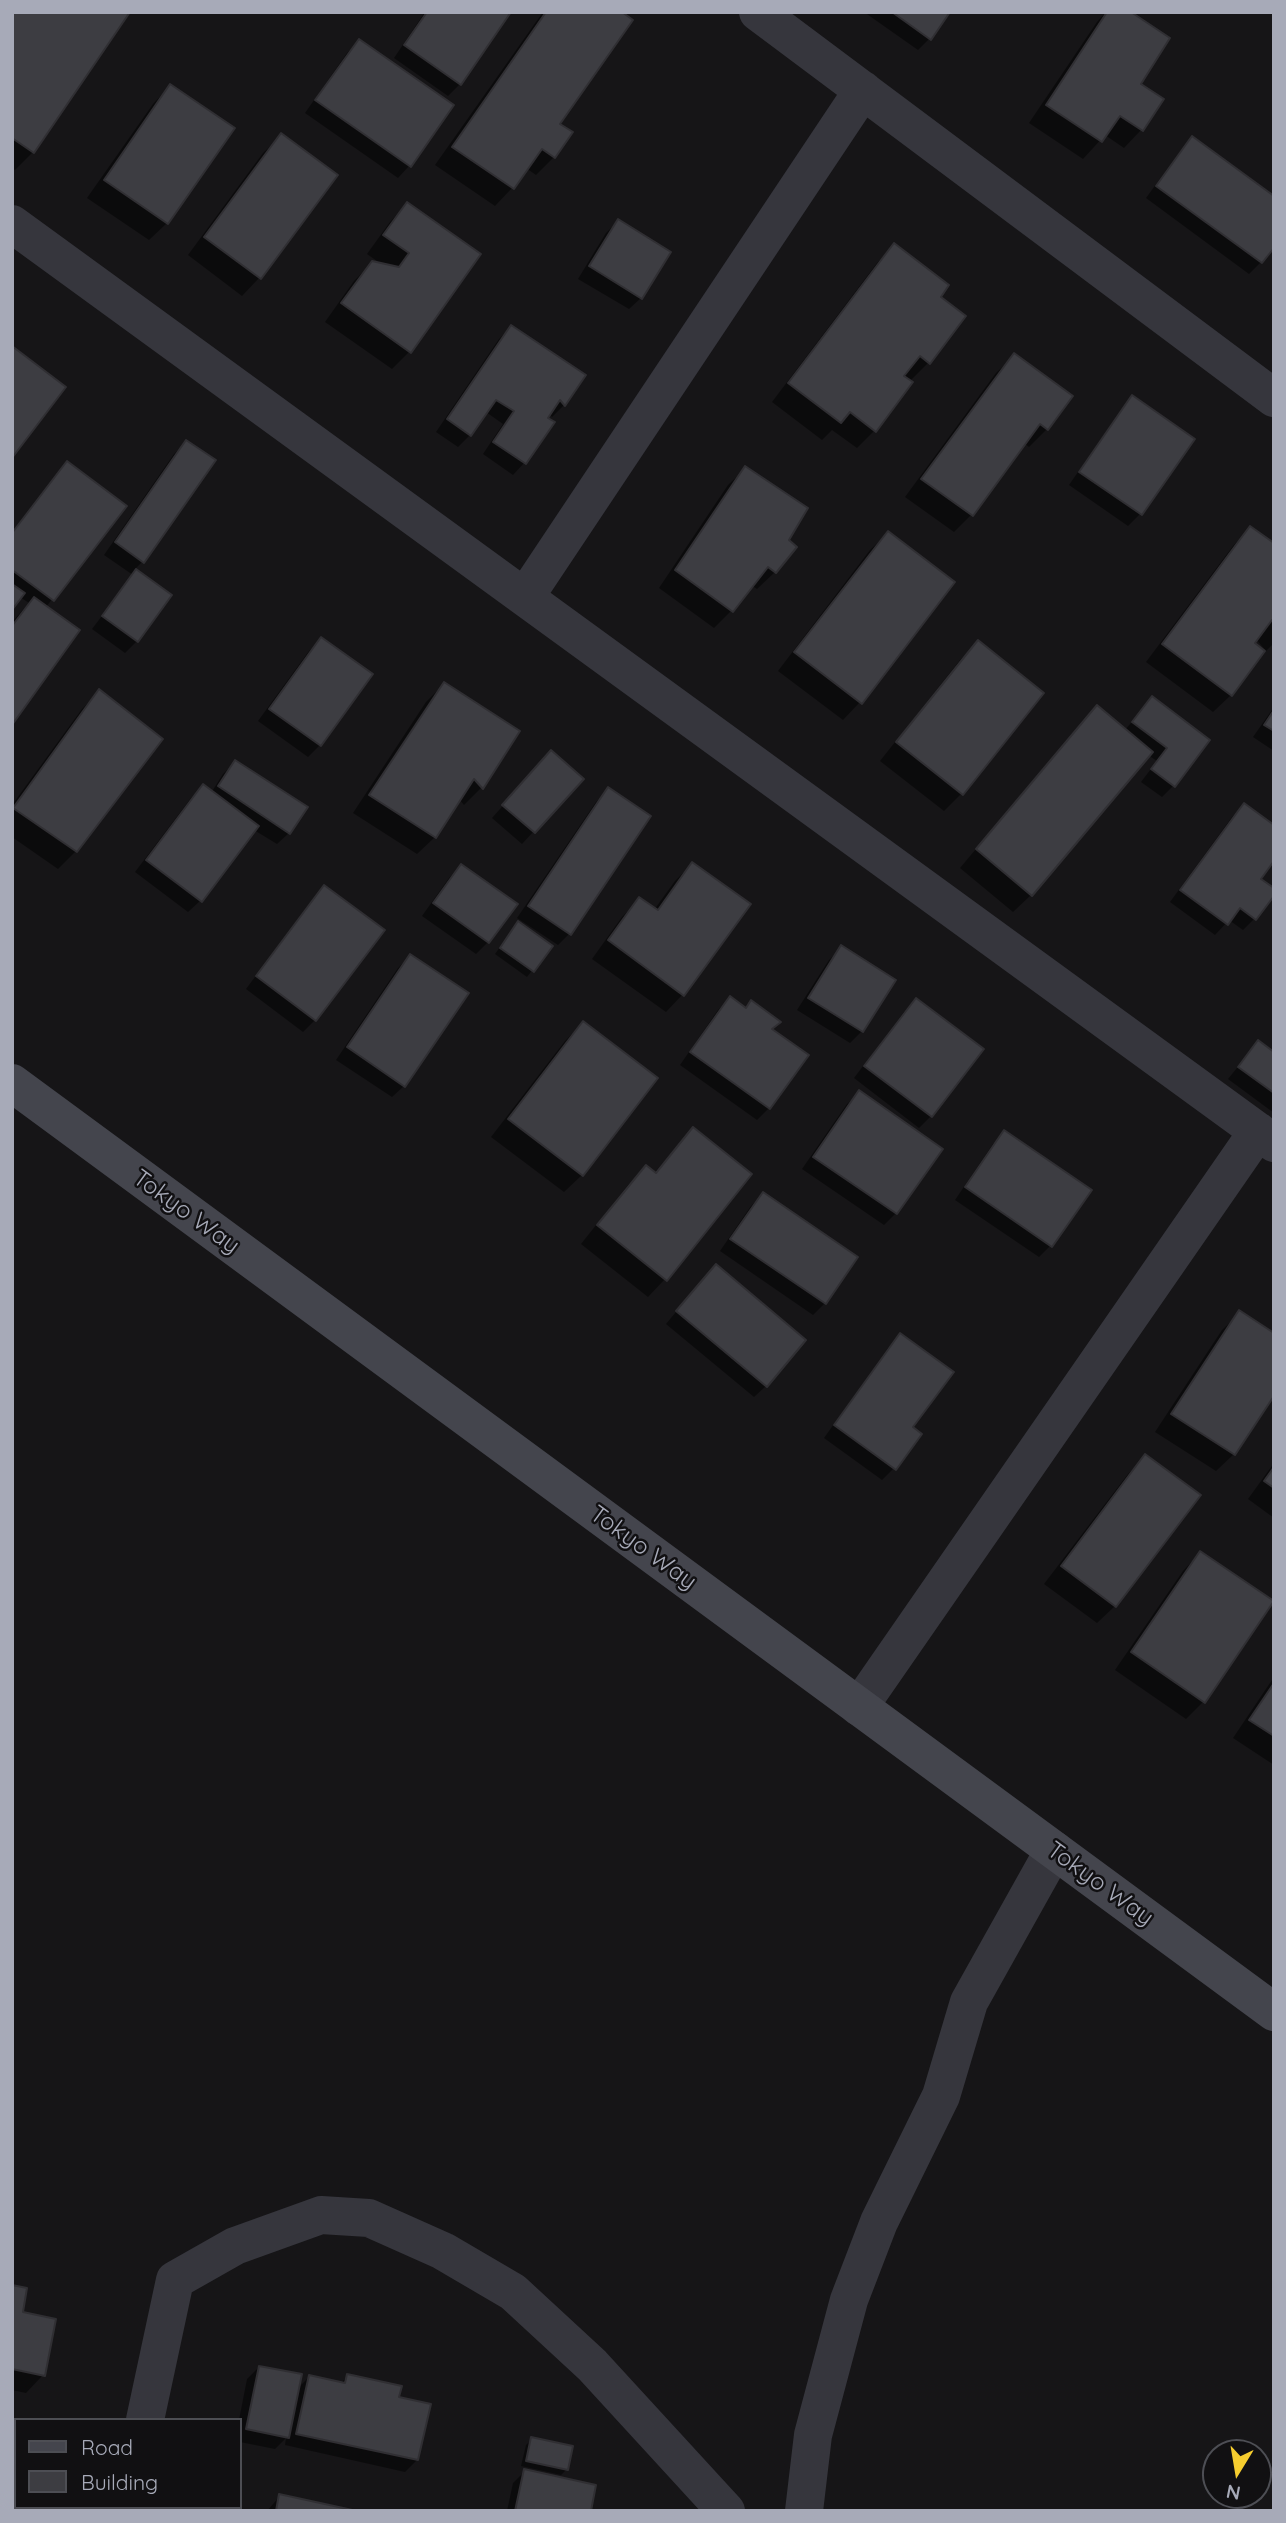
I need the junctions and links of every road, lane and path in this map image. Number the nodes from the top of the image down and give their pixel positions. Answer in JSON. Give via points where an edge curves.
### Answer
{"nodes":[{"id":1,"x":758,"y":12,"type":"edge"},
{"id":2,"x":863,"y":90,"type":"junction"},
{"id":3,"x":12,"y":223,"type":"edge"},
{"id":4,"x":1274,"y":398,"type":"edge"},
{"id":5,"x":525,"y":597,"type":"junction"},
{"id":6,"x":12,"y":1083,"type":"edge"},
{"id":7,"x":1266,"y":1137,"type":"edge"},
{"id":8,"x":859,"y":1707,"type":"junction"},
{"id":9,"x":1054,"y":1850,"type":"junction"},
{"id":10,"x":1274,"y":2012,"type":"edge"},
{"id":11,"x":145,"y":2418,"type":"edge"},
{"id":12,"x":726,"y":2511,"type":"edge"},
{"id":13,"x":804,"y":2511,"type":"edge"}],
"edges":[{"from":1,"to":2,"type":"street"},
{"from":2,"to":4,"type":"street"},
{"from":2,"to":5,"type":"street"},
{"from":3,"to":5,"type":"street"},
{"from":5,"to":7,"type":"street"},
{"from":6,"to":8,"type":"main road","name":"Tokyo Way"},
{"from":7,"to":8,"type":"street"},
{"from":8,"to":9,"type":"main road","name":"Tokyo Way"},
{"from":9,"to":10,"type":"main road","name":"Tokyo Way"},
{"from":9,"to":13,"type":"street","via":[[968,2002],[941,2096],[879,2222],[849,2300],[813,2435]]},
{"from":11,"to":12,"type":"street","via":[[175,2280],[235,2246],[321,2215],[369,2218],[443,2251],[513,2292],[592,2365]]}]}
